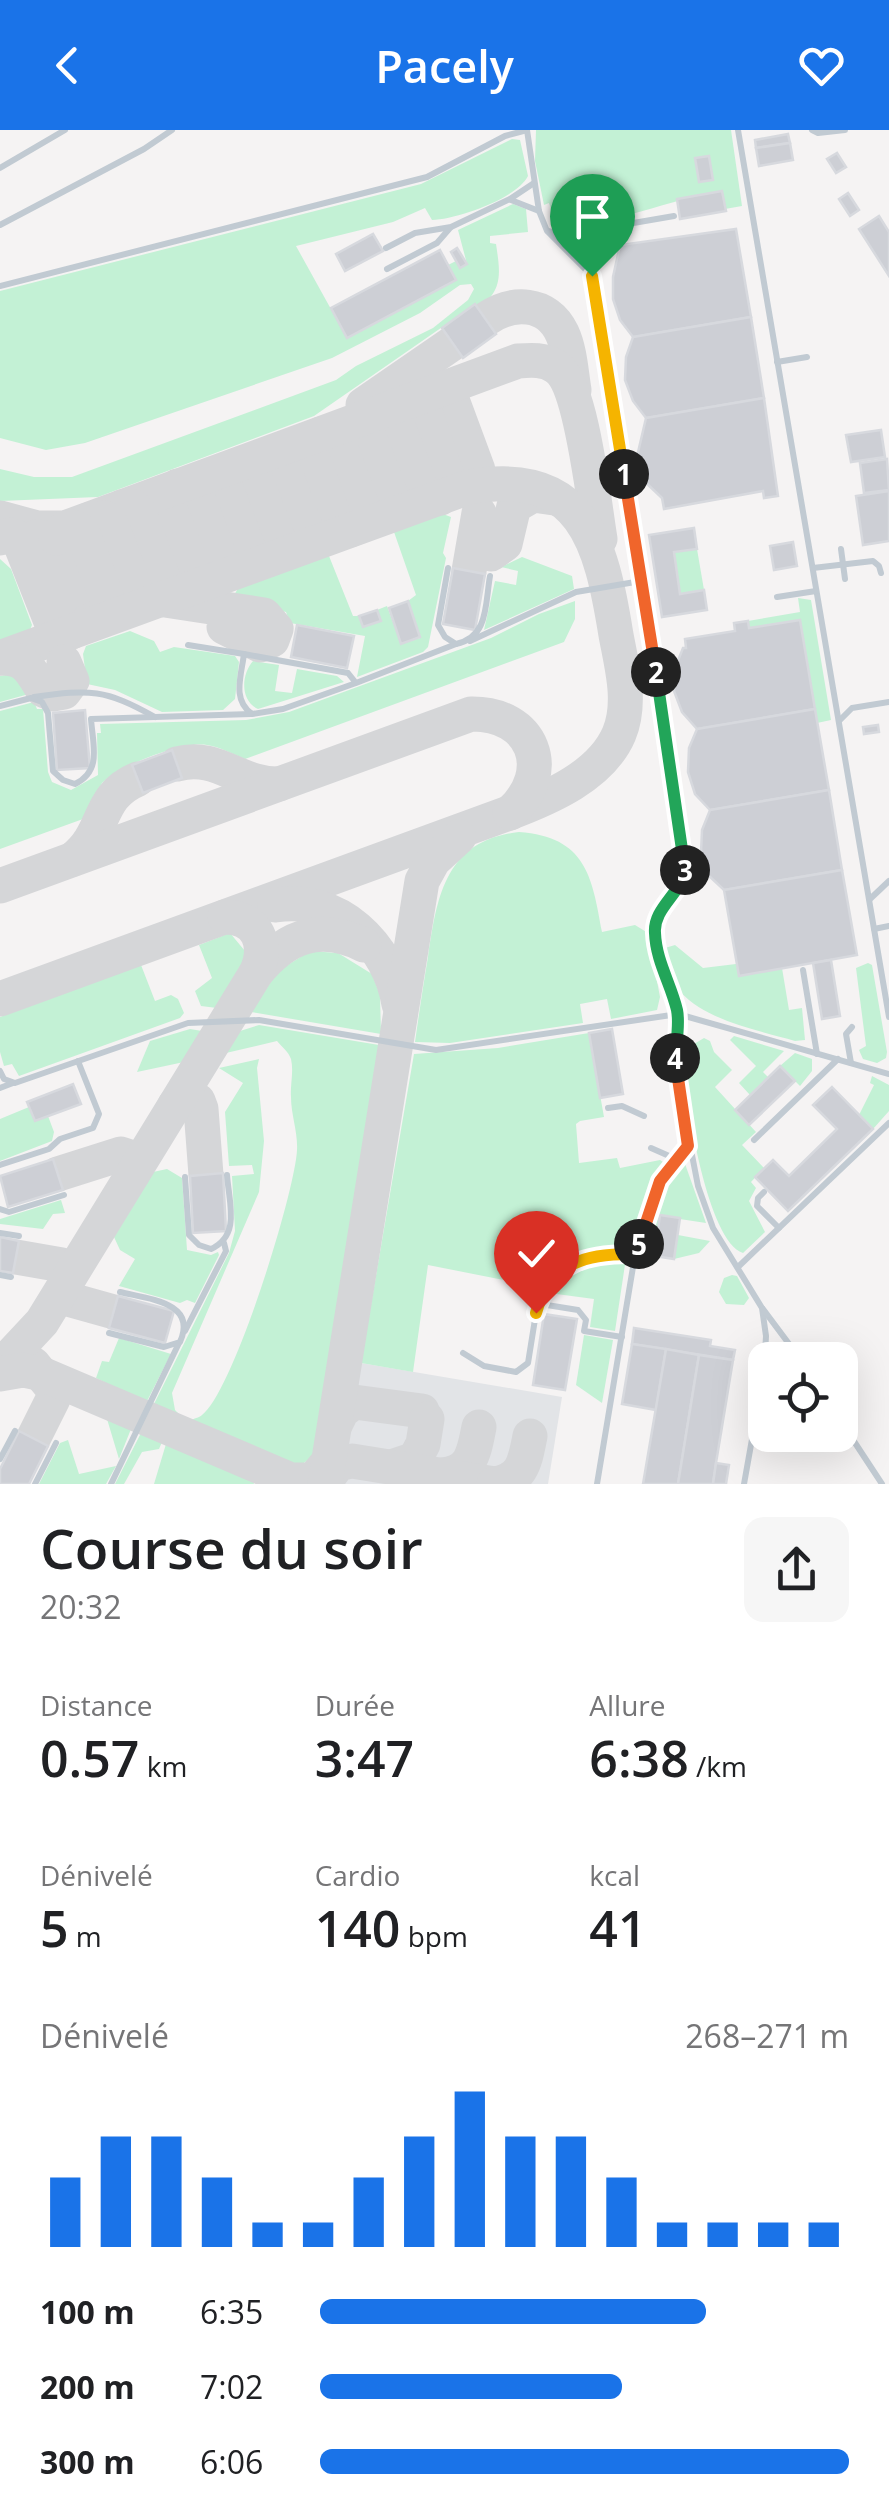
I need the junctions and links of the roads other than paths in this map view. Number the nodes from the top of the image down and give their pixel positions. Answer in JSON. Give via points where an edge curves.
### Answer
{"nodes":[{"id":1,"x":65,"y":130,"type":"edge"},
{"id":2,"x":172,"y":130,"type":"edge"},
{"id":3,"x":527,"y":130,"type":"edge"},
{"id":4,"x":738,"y":130,"type":"edge"},
{"id":5,"x":812,"y":130,"type":"edge"},
{"id":6,"x":845,"y":130,"type":"edge"},
{"id":7,"x":0,"y":168,"type":"edge"},
{"id":8,"x":534,"y":184,"type":"junction"},
{"id":9,"x":510,"y":199,"type":"junction"},
{"id":10,"x":539,"y":211,"type":"junction"},
{"id":11,"x":766,"y":211,"type":"dead end"},
{"id":12,"x":752,"y":214,"type":"junction"},
{"id":13,"x":674,"y":216,"type":"dead end"},
{"id":14,"x":0,"y":225,"type":"edge"},
{"id":15,"x":451,"y":227,"type":"junction"},
{"id":16,"x":546,"y":231,"type":"junction"},
{"id":17,"x":386,"y":248,"type":"dead end"},
{"id":18,"x":387,"y":269,"type":"dead end"},
{"id":19,"x":0,"y":286,"type":"edge"},
{"id":20,"x":807,"y":357,"type":"dead end"},
{"id":21,"x":777,"y":362,"type":"junction"},
{"id":22,"x":840,"y":549,"type":"dead end"},
{"id":23,"x":843,"y":564,"type":"junction"},
{"id":24,"x":448,"y":568,"type":"dead end"},
{"id":25,"x":812,"y":568,"type":"junction"},
{"id":26,"x":880,"y":573,"type":"dead end"},
{"id":27,"x":490,"y":576,"type":"dead end"},
{"id":28,"x":845,"y":579,"type":"dead end"},
{"id":29,"x":641,"y":580,"type":"junction"},
{"id":30,"x":816,"y":591,"type":"junction"},
{"id":31,"x":777,"y":597,"type":"dead end"},
{"id":32,"x":470,"y":641,"type":"junction"},
{"id":33,"x":456,"y":644,"type":"junction"},
{"id":34,"x":188,"y":645,"type":"dead end"},
{"id":35,"x":244,"y":654,"type":"junction"},
{"id":36,"x":356,"y":683,"type":"junction"},
{"id":37,"x":31,"y":698,"type":"junction"},
{"id":38,"x":864,"y":698,"type":"dead end"},
{"id":39,"x":889,"y":702,"type":"edge"},
{"id":40,"x":0,"y":706,"type":"edge"},
{"id":41,"x":856,"y":708,"type":"junction"},
{"id":42,"x":252,"y":714,"type":"junction"},
{"id":43,"x":156,"y":717,"type":"junction"},
{"id":44,"x":839,"y":721,"type":"junction"},
{"id":45,"x":889,"y":881,"type":"edge"},
{"id":46,"x":869,"y":900,"type":"junction"},
{"id":47,"x":889,"y":926,"type":"edge"},
{"id":48,"x":874,"y":929,"type":"junction"},
{"id":49,"x":803,"y":970,"type":"dead end"},
{"id":50,"x":678,"y":1014,"type":"junction"},
{"id":51,"x":889,"y":1017,"type":"edge"},
{"id":52,"x":852,"y":1028,"type":"dead end"},
{"id":53,"x":816,"y":1054,"type":"junction"},
{"id":54,"x":838,"y":1060,"type":"junction"},
{"id":55,"x":78,"y":1061,"type":"junction"},
{"id":56,"x":851,"y":1063,"type":"junction"},
{"id":57,"x":0,"y":1070,"type":"edge"},
{"id":58,"x":889,"y":1074,"type":"edge"},
{"id":59,"x":14,"y":1082,"type":"junction"},
{"id":60,"x":0,"y":1088,"type":"edge"},
{"id":61,"x":608,"y":1108,"type":"dead end"},
{"id":62,"x":644,"y":1116,"type":"dead end"},
{"id":63,"x":889,"y":1122,"type":"edge"},
{"id":64,"x":754,"y":1140,"type":"dead end"},
{"id":65,"x":688,"y":1146,"type":"junction"},
{"id":66,"x":651,"y":1148,"type":"dead end"},
{"id":67,"x":676,"y":1160,"type":"junction"},
{"id":68,"x":0,"y":1165,"type":"edge"},
{"id":69,"x":228,"y":1175,"type":"dead end"},
{"id":70,"x":186,"y":1178,"type":"dead end"},
{"id":71,"x":764,"y":1192,"type":"dead end"},
{"id":72,"x":64,"y":1194,"type":"dead end"},
{"id":73,"x":0,"y":1209,"type":"edge"},
{"id":74,"x":779,"y":1228,"type":"junction"},
{"id":75,"x":0,"y":1233,"type":"edge"},
{"id":76,"x":19,"y":1236,"type":"dead end"},
{"id":77,"x":224,"y":1243,"type":"junction"},
{"id":78,"x":738,"y":1267,"type":"junction"},
{"id":79,"x":0,"y":1275,"type":"edge"},
{"id":80,"x":11,"y":1278,"type":"dead end"},
{"id":81,"x":120,"y":1292,"type":"dead end"},
{"id":82,"x":762,"y":1308,"type":"junction"},
{"id":83,"x":185,"y":1331,"type":"junction"},
{"id":84,"x":109,"y":1333,"type":"dead end"},
{"id":85,"x":622,"y":1337,"type":"junction"},
{"id":86,"x":180,"y":1342,"type":"junction"},
{"id":87,"x":788,"y":1342,"type":"edge"},
{"id":88,"x":463,"y":1352,"type":"dead end"},
{"id":89,"x":15,"y":1431,"type":"dead end"},
{"id":90,"x":56,"y":1443,"type":"dead end"},
{"id":91,"x":858,"y":1447,"type":"edge"},
{"id":92,"x":0,"y":1460,"type":"edge"},
{"id":93,"x":34,"y":1484,"type":"edge"},
{"id":94,"x":111,"y":1484,"type":"edge"},
{"id":95,"x":597,"y":1484,"type":"edge"},
{"id":96,"x":744,"y":1484,"type":"edge"},
{"id":97,"x":882,"y":1484,"type":"edge"}],
"edges":[{"from":1,"to":7,"type":"lane"},
{"from":2,"to":14,"type":"lane"},
{"from":3,"to":8,"type":"lane"},
{"from":3,"to":19,"type":"lane","via":[[426,177]]},
{"from":4,"to":12,"type":"lane"},
{"from":5,"to":6,"type":"lane"},
{"from":8,"to":9,"type":"lane"},
{"from":8,"to":10,"type":"lane"},
{"from":9,"to":10,"type":"lane"},
{"from":9,"to":15,"type":"lane"},
{"from":10,"to":16,"type":"lane"},
{"from":11,"to":12,"type":"lane"},
{"from":12,"to":21,"type":"lane"},
{"from":13,"to":16,"type":"lane","via":[[564,235]]},
{"from":15,"to":17,"type":"lane","via":[[415,233]]},
{"from":15,"to":18,"type":"lane","via":[[437,243]]},
{"from":16,"to":29,"type":"lane","via":[[592,276]]},
{"from":20,"to":21,"type":"lane"},
{"from":21,"to":25,"type":"lane"},
{"from":22,"to":23,"type":"lane"},
{"from":23,"to":25,"type":"lane"},
{"from":23,"to":26,"type":"lane","via":[[873,561]]},
{"from":23,"to":28,"type":"lane"},
{"from":24,"to":33,"type":"lane","via":[[438,624]]},
{"from":25,"to":30,"type":"lane"},
{"from":27,"to":32,"type":"lane","via":[[480,632]]},
{"from":29,"to":32,"type":"lane","via":[[576,592]]},
{"from":29,"to":50,"type":"lane","via":[[686,866],[654,930]]},
{"from":30,"to":31,"type":"lane"},
{"from":30,"to":44,"type":"lane"},
{"from":32,"to":33,"type":"lane"},
{"from":33,"to":36,"type":"lane"},
{"from":34,"to":35,"type":"lane"},
{"from":35,"to":36,"type":"lane","via":[[348,673]]},
{"from":35,"to":42,"type":"lane","via":[[238,698]]},
{"from":36,"to":42,"type":"lane"},
{"from":37,"to":40,"type":"lane"},
{"from":37,"to":43,"type":"lane","via":[[85,690],[120,697]]},
{"from":37,"to":43,"type":"lane","via":[[48,713],[53,770],[75,784],[94,768],[91,720]]},
{"from":38,"to":41,"type":"lane"},
{"from":39,"to":41,"type":"lane"},
{"from":41,"to":44,"type":"lane"},
{"from":42,"to":43,"type":"lane"},
{"from":44,"to":46,"type":"lane"},
{"from":45,"to":46,"type":"lane"},
{"from":46,"to":48,"type":"lane"},
{"from":47,"to":48,"type":"lane"},
{"from":48,"to":51,"type":"lane"},
{"from":49,"to":53,"type":"lane"},
{"from":50,"to":53,"type":"lane"},
{"from":50,"to":55,"type":"lane","via":[[436,1050],[260,1020],[188,1023]]},
{"from":50,"to":65,"type":"lane","via":[[674,1062]]},
{"from":52,"to":56,"type":"lane","via":[[846,1034]]},
{"from":53,"to":54,"type":"lane"},
{"from":54,"to":56,"type":"lane"},
{"from":54,"to":64,"type":"lane"},
{"from":55,"to":59,"type":"lane"},
{"from":55,"to":68,"type":"lane","via":[[99,1114],[93,1128]]},
{"from":56,"to":58,"type":"lane"},
{"from":57,"to":59,"type":"lane"},
{"from":59,"to":60,"type":"lane"},
{"from":61,"to":62,"type":"lane"},
{"from":63,"to":74,"type":"lane"},
{"from":65,"to":67,"type":"lane"},
{"from":65,"to":78,"type":"lane","via":[[713,1228]]},
{"from":66,"to":67,"type":"lane"},
{"from":67,"to":85,"type":"lane","via":[[660,1181],[636,1254]]},
{"from":69,"to":77,"type":"lane","via":[[231,1232]]},
{"from":70,"to":77,"type":"lane","via":[[189,1234],[211,1248]]},
{"from":71,"to":74,"type":"lane","via":[[757,1206]]},
{"from":72,"to":73,"type":"lane"},
{"from":74,"to":78,"type":"lane"},
{"from":75,"to":76,"type":"lane"},
{"from":77,"to":83,"type":"lane","via":[[226,1252]]},
{"from":78,"to":82,"type":"lane"},
{"from":79,"to":80,"type":"lane"},
{"from":81,"to":83,"type":"lane","via":[[176,1307]]},
{"from":82,"to":87,"type":"lane"},
{"from":82,"to":96,"type":"lane","via":[[764,1372]]},
{"from":83,"to":86,"type":"lane"},
{"from":84,"to":86,"type":"lane","via":[[164,1347]]},
{"from":85,"to":88,"type":"lane","via":[[584,1331],[578,1310],[547,1305],[536,1313],[528,1364],[516,1372],[484,1366]]},
{"from":85,"to":95,"type":"lane"},
{"from":86,"to":94,"type":"lane"},
{"from":89,"to":92,"type":"lane"},
{"from":90,"to":93,"type":"lane"},
{"from":91,"to":97,"type":"lane"}]}
